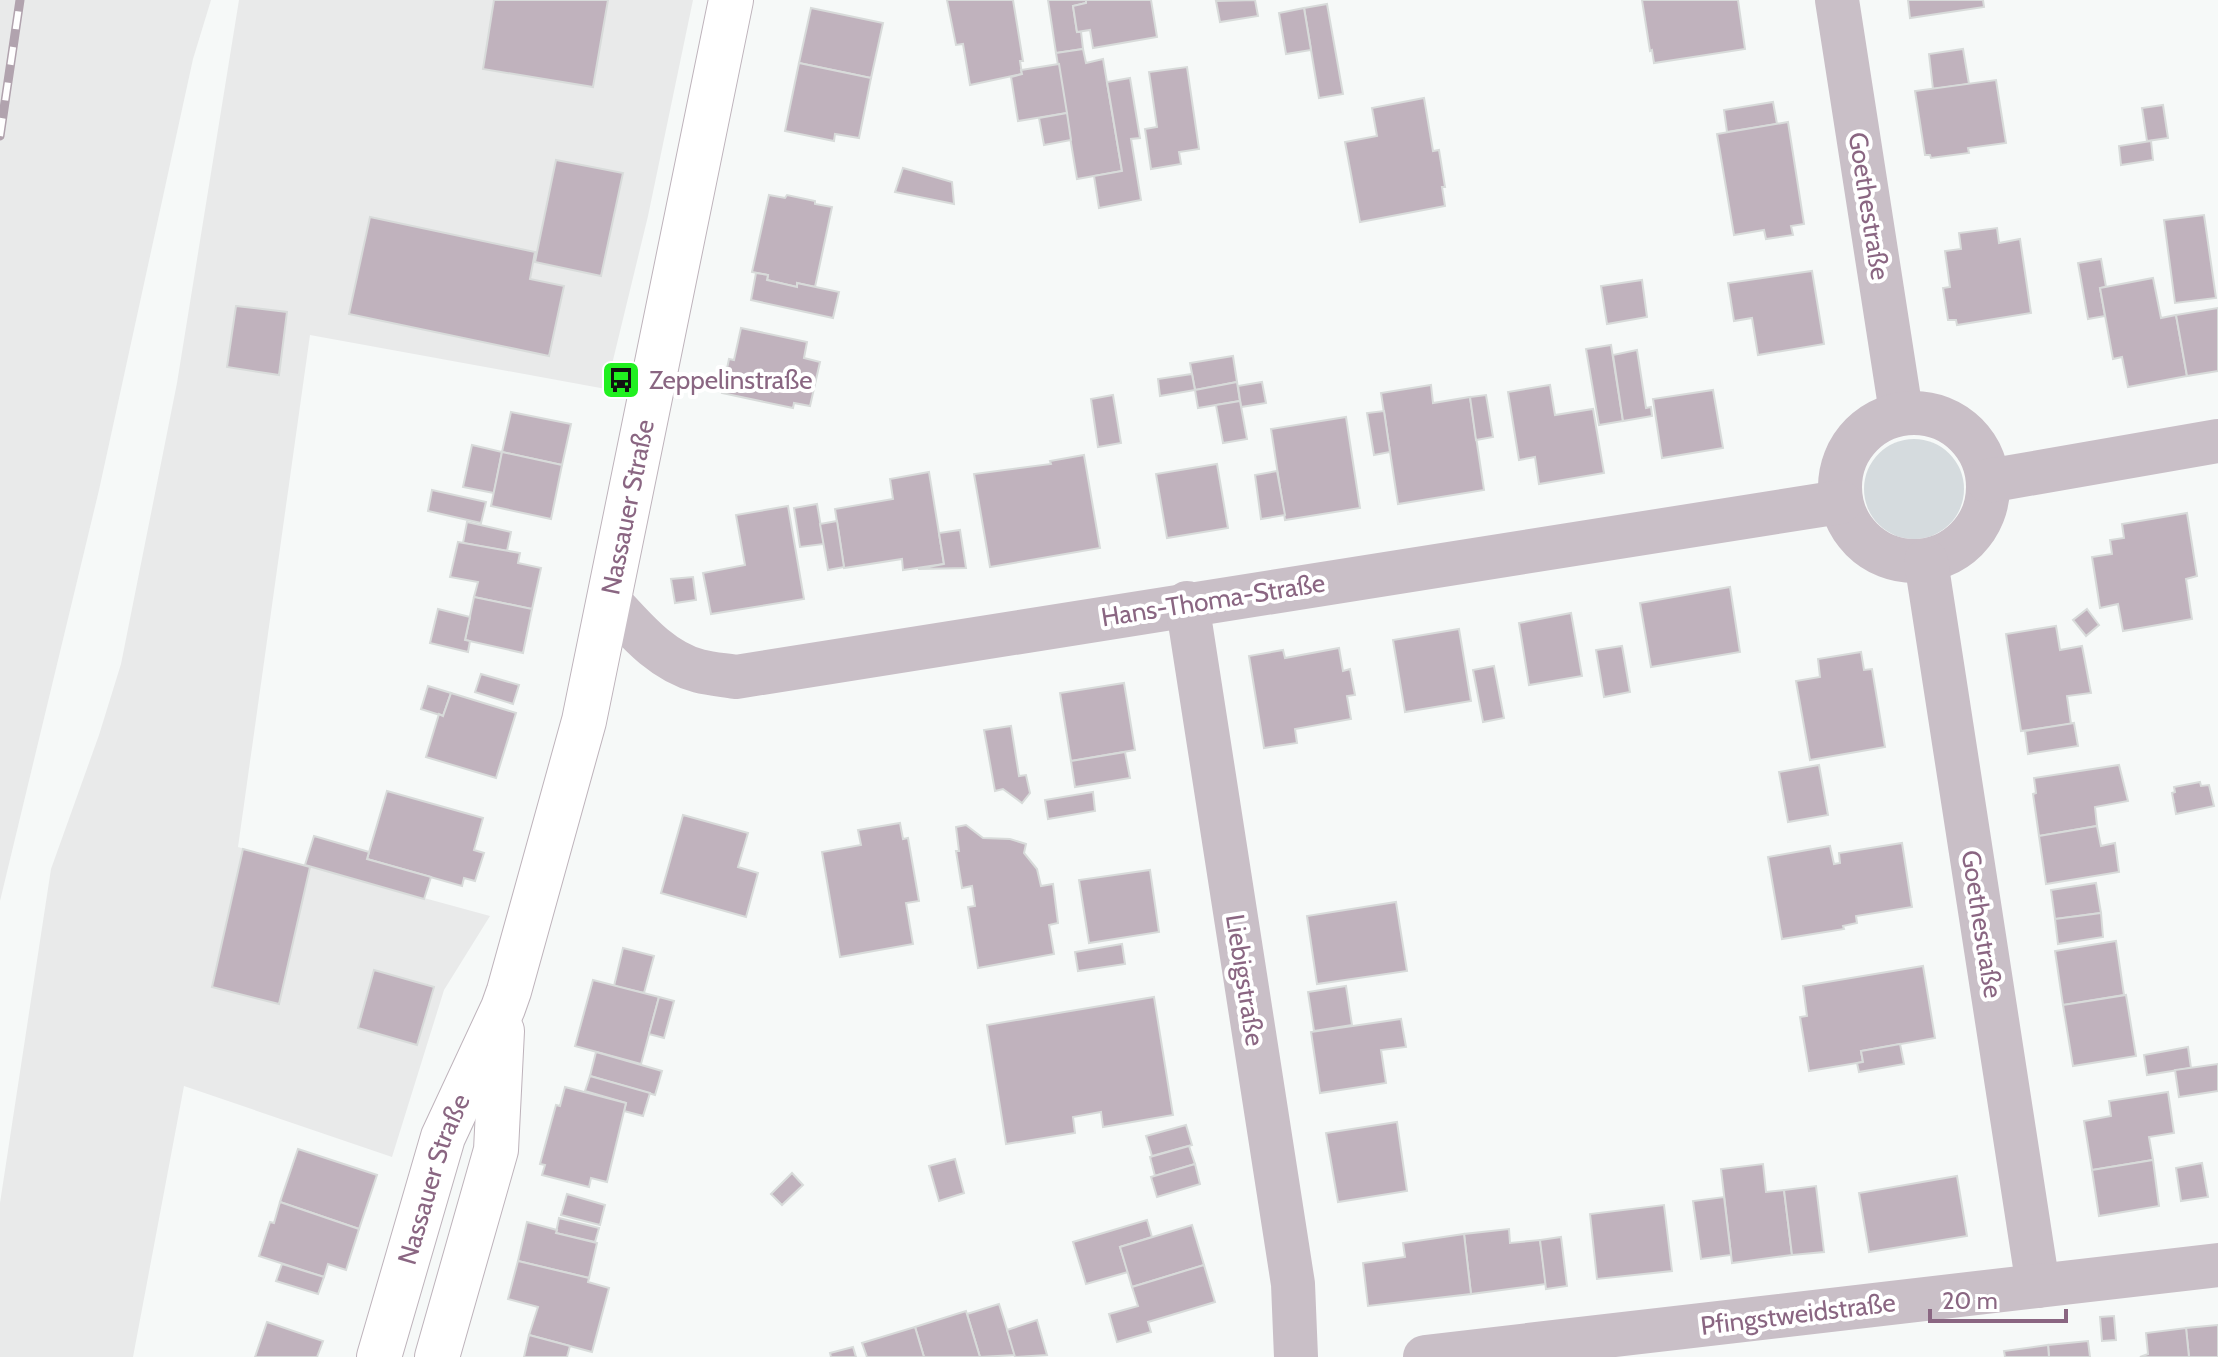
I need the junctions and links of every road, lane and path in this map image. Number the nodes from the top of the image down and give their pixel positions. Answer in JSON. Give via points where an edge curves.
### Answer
{"nodes":[{"id":1,"x":731,"y":0,"type":"edge"},
{"id":2,"x":1837,"y":0,"type":"edge"},
{"id":3,"x":1901,"y":412,"type":"junction"},
{"id":4,"x":2218,"y":441,"type":"edge"},
{"id":5,"x":1988,"y":481,"type":"junction"},
{"id":6,"x":1840,"y":502,"type":"junction"},
{"id":7,"x":1926,"y":561,"type":"junction"},
{"id":8,"x":610,"y":602,"type":"junction"},
{"id":9,"x":1187,"y":603,"type":"junction"},
{"id":10,"x":503,"y":1008,"type":"junction"},
{"id":11,"x":2218,"y":1265,"type":"edge"},
{"id":12,"x":2038,"y":1286,"type":"junction"},
{"id":13,"x":439,"y":1354,"type":"edge"},
{"id":14,"x":379,"y":1357,"type":"edge"},
{"id":15,"x":1296,"y":1357,"type":"edge"},
{"id":16,"x":1425,"y":1357,"type":"edge"}],
"edges":[{"from":1,"to":8,"type":"main road","name":"Nassauer Straße"},
{"from":2,"to":3,"type":"street","name":"Goethestraße"},
{"from":3,"to":5,"type":"street","via":[[1926,412],[1970,436]]},
{"from":3,"to":6,"type":"street","via":[[1859,435],[1839,478]]},
{"from":4,"to":5,"type":"street"},
{"from":5,"to":7,"type":"street","via":[[1979,523],[1965,541]]},
{"from":6,"to":7,"type":"street","via":[[1852,528],[1872,549],[1889,558]]},
{"from":6,"to":9,"type":"street","name":"Hans-Thoma-Straße"},
{"from":7,"to":12,"type":"street","name":"Goethestraße"},
{"from":8,"to":9,"type":"street","name":"Hans-Thoma-Straße","via":[[669,658],[697,671],[736,677]]},
{"from":8,"to":10,"type":"main road","name":"Nassauer Straße","via":[[584,721]]},
{"from":9,"to":15,"type":"street","name":"Liebigstraße","via":[[1293,1284]]},
{"from":10,"to":13,"type":"main road","name":"Nassauer Straße","via":[[496,1150]]},
{"from":10,"to":14,"type":"main road","name":"Nassauer Straße","via":[[443,1137]]},
{"from":11,"to":12,"type":"street","name":"Pfingstweidstraße"},
{"from":12,"to":16,"type":"street","name":"Pfingstweidstraße"}]}
